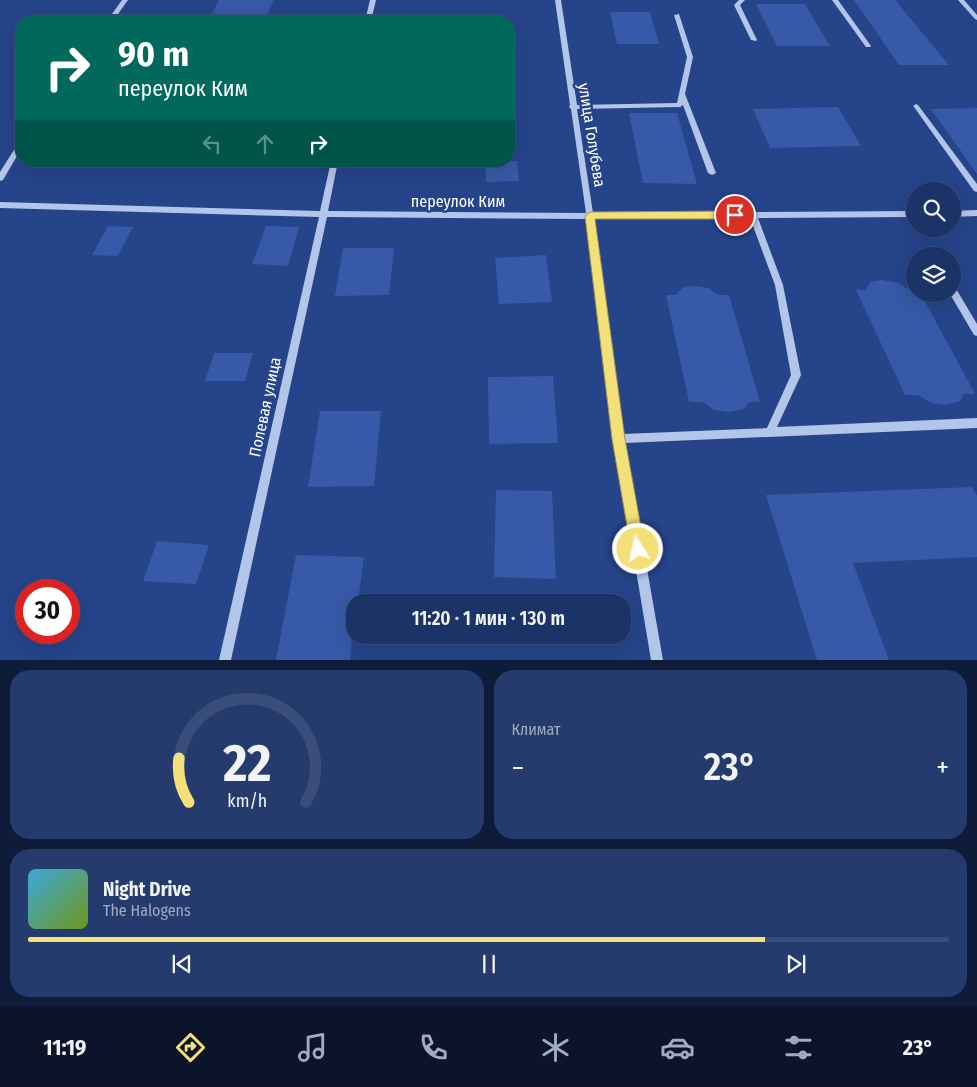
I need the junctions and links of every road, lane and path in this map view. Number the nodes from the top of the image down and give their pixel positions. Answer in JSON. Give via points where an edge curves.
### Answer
{"nodes":[{"id":1,"x":125,"y":0,"type":"edge"},
{"id":2,"x":373,"y":0,"type":"edge"},
{"id":3,"x":558,"y":0,"type":"edge"},
{"id":4,"x":742,"y":0,"type":"edge"},
{"id":5,"x":835,"y":0,"type":"edge"},
{"id":6,"x":961,"y":0,"type":"edge"},
{"id":7,"x":114,"y":15,"type":"edge"},
{"id":8,"x":369,"y":15,"type":"edge"},
{"id":9,"x":677,"y":15,"type":"dead end"},
{"id":10,"x":977,"y":18,"type":"edge"},
{"id":11,"x":754,"y":40,"type":"dead end"},
{"id":12,"x":868,"y":46,"type":"dead end"},
{"id":13,"x":682,"y":94,"type":"junction"},
{"id":14,"x":916,"y":106,"type":"dead end"},
{"id":15,"x":572,"y":107,"type":"junction"},
{"id":16,"x":15,"y":154,"type":"edge"},
{"id":17,"x":334,"y":167,"type":"edge"},
{"id":18,"x":712,"y":173,"type":"dead end"},
{"id":19,"x":0,"y":178,"type":"edge"},
{"id":20,"x":977,"y":189,"type":"edge"},
{"id":21,"x":0,"y":204,"type":"edge"},
{"id":22,"x":323,"y":214,"type":"junction"},
{"id":23,"x":906,"y":214,"type":"edge"},
{"id":24,"x":961,"y":214,"type":"edge"},
{"id":25,"x":977,"y":214,"type":"edge"},
{"id":26,"x":754,"y":215,"type":"junction"},
{"id":27,"x":590,"y":216,"type":"junction"},
{"id":28,"x":960,"y":302,"type":"edge"},
{"id":29,"x":977,"y":332,"type":"edge"},
{"id":30,"x":977,"y":422,"type":"edge"},
{"id":31,"x":770,"y":432,"type":"junction"},
{"id":32,"x":619,"y":439,"type":"junction"},
{"id":33,"x":225,"y":660,"type":"edge"},
{"id":34,"x":657,"y":660,"type":"edge"}],
"edges":[{"from":1,"to":7,"type":"street"},
{"from":2,"to":8,"type":"street"},
{"from":3,"to":15,"type":"street","name":"улица Голубева"},
{"from":4,"to":11,"type":"street","via":[[737,5]]},
{"from":5,"to":12,"type":"street"},
{"from":6,"to":10,"type":"street"},
{"from":9,"to":13,"type":"street","via":[[690,57]]},
{"from":13,"to":15,"type":"street","via":[[680,105]]},
{"from":13,"to":18,"type":"lane"},
{"from":14,"to":20,"type":"street"},
{"from":15,"to":27,"type":"street","name":"улица Голубева"},
{"from":16,"to":19,"type":"street"},
{"from":17,"to":22,"type":"street","name":"Полевая улица"},
{"from":21,"to":22,"type":"street","name":"переулок Ким"},
{"from":22,"to":27,"type":"street","name":"переулок Ким"},
{"from":22,"to":33,"type":"street","name":"Полевая улица"},
{"from":23,"to":26,"type":"street","name":"переулок Ким"},
{"from":24,"to":25,"type":"street"},
{"from":26,"to":27,"type":"street","name":"переулок Ким"},
{"from":26,"to":31,"type":"street","via":[[779,285],[796,375]]},
{"from":27,"to":32,"type":"street","name":"улица Голубева"},
{"from":28,"to":29,"type":"street"},
{"from":30,"to":31,"type":"street"},
{"from":31,"to":32,"type":"street"},
{"from":32,"to":34,"type":"street","name":"улица Голубева"}]}
